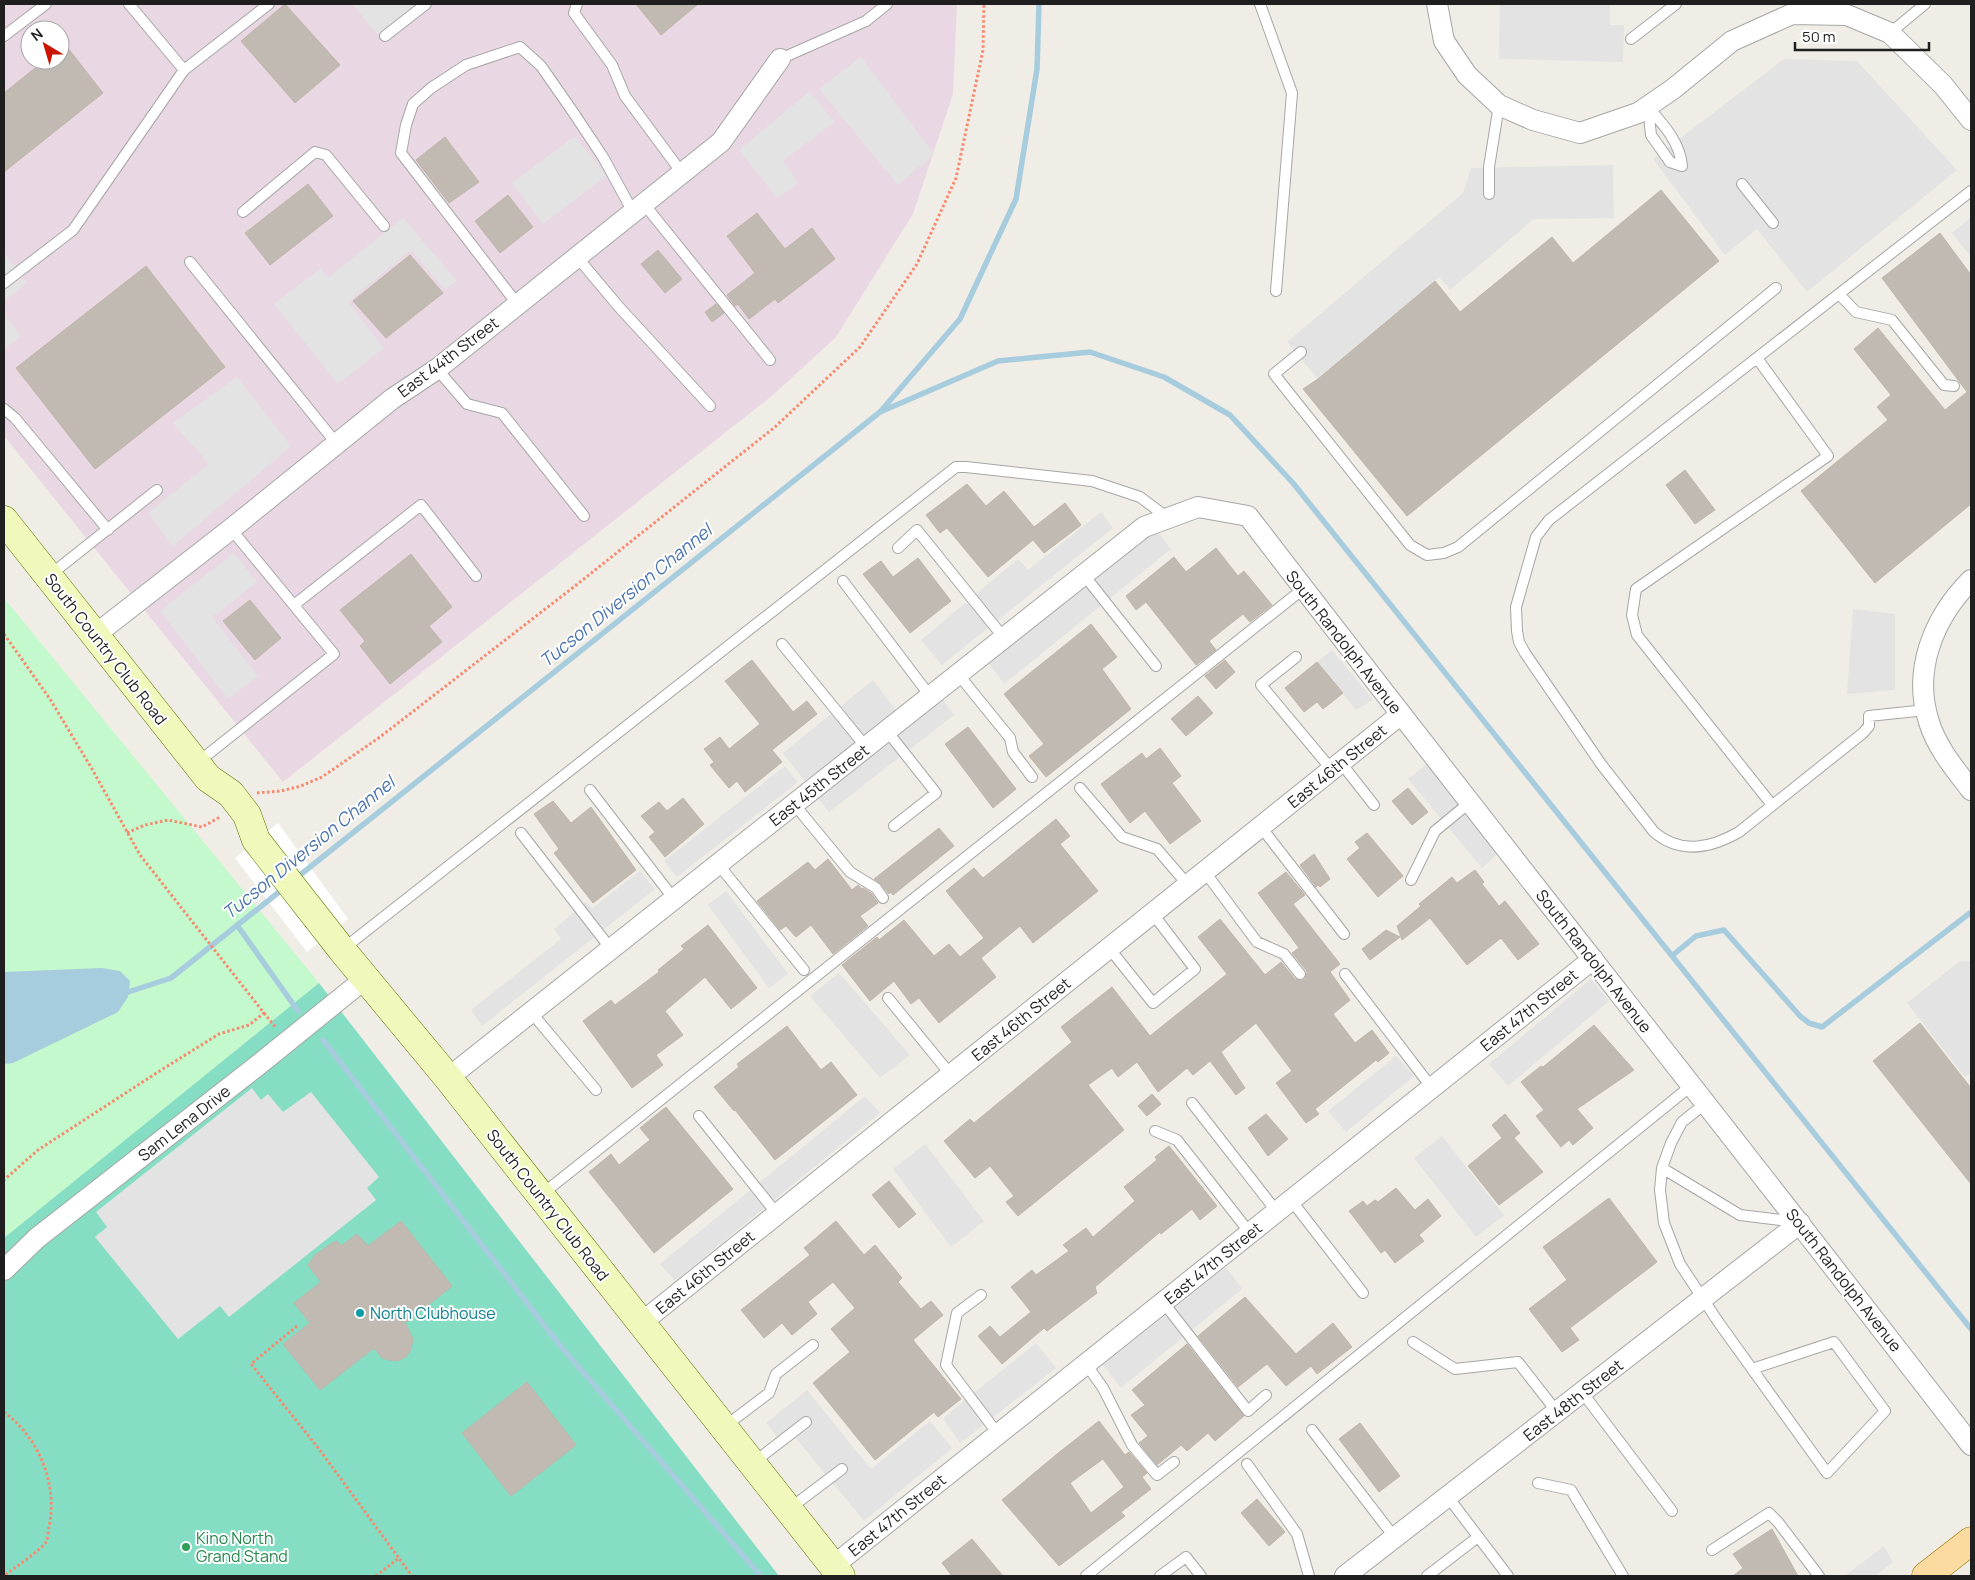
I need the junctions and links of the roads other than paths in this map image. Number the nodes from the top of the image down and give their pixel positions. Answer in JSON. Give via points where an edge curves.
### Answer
{"nodes":[{"id":1,"x":46,"y":4,"type":"edge"},
{"id":2,"x":129,"y":4,"type":"edge"},
{"id":3,"x":269,"y":4,"type":"edge"},
{"id":4,"x":426,"y":4,"type":"edge"},
{"id":5,"x":577,"y":4,"type":"edge"},
{"id":6,"x":887,"y":4,"type":"edge"},
{"id":7,"x":1260,"y":4,"type":"edge"},
{"id":8,"x":1437,"y":4,"type":"edge"},
{"id":9,"x":1676,"y":4,"type":"edge"},
{"id":10,"x":1924,"y":4,"type":"edge"},
{"id":11,"x":1890,"y":33,"type":"junction"},
{"id":12,"x":4,"y":36,"type":"edge"},
{"id":13,"x":385,"y":36,"type":"dead end"},
{"id":14,"x":1631,"y":39,"type":"dead end"},
{"id":15,"x":780,"y":59,"type":"joint"},
{"id":16,"x":184,"y":70,"type":"junction"},
{"id":17,"x":1499,"y":104,"type":"junction"},
{"id":18,"x":1648,"y":107,"type":"junction"},
{"id":19,"x":1971,"y":120,"type":"edge"},
{"id":20,"x":682,"y":173,"type":"junction"},
{"id":21,"x":1742,"y":184,"type":"dead end"},
{"id":22,"x":1971,"y":191,"type":"edge"},
{"id":23,"x":1490,"y":194,"type":"dead end"},
{"id":24,"x":639,"y":208,"type":"junction"},
{"id":25,"x":244,"y":212,"type":"dead end"},
{"id":26,"x":1773,"y":223,"type":"dead end"},
{"id":27,"x":384,"y":226,"type":"dead end"},
{"id":28,"x":577,"y":257,"type":"junction"},
{"id":29,"x":190,"y":262,"type":"dead end"},
{"id":30,"x":4,"y":284,"type":"edge"},
{"id":31,"x":1776,"y":288,"type":"dead end"},
{"id":32,"x":1276,"y":291,"type":"dead end"},
{"id":33,"x":1839,"y":294,"type":"junction"},
{"id":34,"x":518,"y":305,"type":"junction"},
{"id":35,"x":1301,"y":352,"type":"dead end"},
{"id":36,"x":1757,"y":358,"type":"junction"},
{"id":37,"x":770,"y":360,"type":"dead end"},
{"id":38,"x":438,"y":369,"type":"junction"},
{"id":39,"x":1954,"y":386,"type":"dead end"},
{"id":40,"x":710,"y":406,"type":"dead end"},
{"id":41,"x":4,"y":409,"type":"edge"},
{"id":42,"x":336,"y":444,"type":"junction"},
{"id":43,"x":157,"y":490,"type":"dead end"},
{"id":44,"x":1198,"y":506,"type":"joint"},
{"id":45,"x":584,"y":516,"type":"dead end"},
{"id":46,"x":1168,"y":518,"type":"junction"},
{"id":47,"x":4,"y":520,"type":"edge"},
{"id":48,"x":231,"y":529,"type":"junction"},
{"id":49,"x":108,"y":530,"type":"junction"},
{"id":50,"x":898,"y":548,"type":"dead end"},
{"id":51,"x":1084,"y":575,"type":"junction"},
{"id":52,"x":476,"y":576,"type":"dead end"},
{"id":53,"x":49,"y":577,"type":"junction"},
{"id":54,"x":1971,"y":580,"type":"edge"},
{"id":55,"x":842,"y":581,"type":"dead end"},
{"id":56,"x":1303,"y":589,"type":"junction"},
{"id":57,"x":294,"y":605,"type":"junction"},
{"id":58,"x":95,"y":634,"type":"junction"},
{"id":59,"x":1004,"y":638,"type":"junction"},
{"id":60,"x":782,"y":644,"type":"dead end"},
{"id":61,"x":1296,"y":656,"type":"dead end"},
{"id":62,"x":1156,"y":666,"type":"dead end"},
{"id":63,"x":958,"y":674,"type":"junction"},
{"id":64,"x":930,"y":696,"type":"junction"},
{"id":65,"x":1926,"y":710,"type":"junction"},
{"id":66,"x":1400,"y":715,"type":"junction"},
{"id":67,"x":887,"y":731,"type":"junction"},
{"id":68,"x":866,"y":747,"type":"junction"},
{"id":69,"x":1336,"y":766,"type":"junction"},
{"id":70,"x":202,"y":771,"type":"junction"},
{"id":71,"x":1032,"y":777,"type":"dead end"},
{"id":72,"x":1080,"y":788,"type":"dead end"},
{"id":73,"x":590,"y":790,"type":"dead end"},
{"id":74,"x":1971,"y":790,"type":"edge"},
{"id":75,"x":1469,"y":803,"type":"junction"},
{"id":76,"x":794,"y":804,"type":"junction"},
{"id":77,"x":1374,"y":804,"type":"dead end"},
{"id":78,"x":1772,"y":805,"type":"junction"},
{"id":79,"x":894,"y":826,"type":"dead end"},
{"id":80,"x":1261,"y":827,"type":"junction"},
{"id":81,"x":521,"y":833,"type":"dead end"},
{"id":82,"x":718,"y":864,"type":"junction"},
{"id":83,"x":1205,"y":872,"type":"junction"},
{"id":84,"x":1411,"y":880,"type":"dead end"},
{"id":85,"x":1188,"y":885,"type":"junction"},
{"id":86,"x":883,"y":898,"type":"dead end"},
{"id":87,"x":674,"y":899,"type":"junction"},
{"id":88,"x":1153,"y":914,"type":"junction"},
{"id":89,"x":1344,"y":934,"type":"dead end"},
{"id":90,"x":336,"y":942,"type":"junction"},
{"id":91,"x":1109,"y":948,"type":"junction"},
{"id":92,"x":611,"y":949,"type":"junction"},
{"id":93,"x":1592,"y":959,"type":"junction"},
{"id":94,"x":804,"y":970,"type":"dead end"},
{"id":95,"x":1300,"y":974,"type":"dead end"},
{"id":96,"x":1345,"y":974,"type":"dead end"},
{"id":97,"x":366,"y":978,"type":"junction"},
{"id":98,"x":888,"y":998,"type":"dead end"},
{"id":99,"x":531,"y":1012,"type":"junction"},
{"id":100,"x":951,"y":1075,"type":"junction"},
{"id":101,"x":448,"y":1078,"type":"junction"},
{"id":102,"x":1692,"y":1085,"type":"junction"},
{"id":103,"x":1432,"y":1088,"type":"junction"},
{"id":104,"x":596,"y":1090,"type":"dead end"},
{"id":105,"x":1192,"y":1103,"type":"dead end"},
{"id":106,"x":1706,"y":1103,"type":"junction"},
{"id":107,"x":698,"y":1116,"type":"dead end"},
{"id":108,"x":1154,"y":1131,"type":"dead end"},
{"id":109,"x":1662,"y":1168,"type":"junction"},
{"id":110,"x":541,"y":1196,"type":"junction"},
{"id":111,"x":1284,"y":1206,"type":"junction"},
{"id":112,"x":777,"y":1214,"type":"junction"},
{"id":113,"x":1800,"y":1223,"type":"junction"},
{"id":114,"x":1250,"y":1233,"type":"junction"},
{"id":115,"x":4,"y":1270,"type":"edge"},
{"id":116,"x":1363,"y":1292,"type":"dead end"},
{"id":117,"x":981,"y":1296,"type":"dead end"},
{"id":118,"x":1704,"y":1298,"type":"junction"},
{"id":119,"x":1163,"y":1302,"type":"junction"},
{"id":120,"x":641,"y":1323,"type":"junction"},
{"id":121,"x":1413,"y":1342,"type":"dead end"},
{"id":122,"x":813,"y":1345,"type":"dead end"},
{"id":123,"x":1086,"y":1364,"type":"junction"},
{"id":124,"x":1752,"y":1369,"type":"junction"},
{"id":125,"x":1582,"y":1392,"type":"junction"},
{"id":126,"x":1266,"y":1395,"type":"dead end"},
{"id":127,"x":1557,"y":1412,"type":"junction"},
{"id":128,"x":806,"y":1422,"type":"dead end"},
{"id":129,"x":723,"y":1428,"type":"junction"},
{"id":130,"x":1312,"y":1430,"type":"dead end"},
{"id":131,"x":998,"y":1434,"type":"junction"},
{"id":132,"x":1971,"y":1445,"type":"edge"},
{"id":133,"x":1174,"y":1462,"type":"dead end"},
{"id":134,"x":752,"y":1464,"type":"junction"},
{"id":135,"x":1247,"y":1464,"type":"dead end"},
{"id":136,"x":842,"y":1469,"type":"dead end"},
{"id":137,"x":1538,"y":1483,"type":"dead end"},
{"id":138,"x":1448,"y":1497,"type":"junction"},
{"id":139,"x":788,"y":1509,"type":"junction"},
{"id":140,"x":1672,"y":1512,"type":"dead end"},
{"id":141,"x":1478,"y":1537,"type":"junction"},
{"id":142,"x":1394,"y":1538,"type":"junction"},
{"id":143,"x":1971,"y":1541,"type":"edge"},
{"id":144,"x":1712,"y":1550,"type":"dead end"},
{"id":145,"x":837,"y":1571,"type":"edge"},
{"id":146,"x":1816,"y":1575,"type":"edge"},
{"id":147,"x":1086,"y":1576,"type":"edge"},
{"id":148,"x":1160,"y":1576,"type":"edge"},
{"id":149,"x":1201,"y":1576,"type":"edge"},
{"id":150,"x":1309,"y":1576,"type":"edge"},
{"id":151,"x":1345,"y":1576,"type":"edge"},
{"id":152,"x":1427,"y":1576,"type":"edge"},
{"id":153,"x":1508,"y":1576,"type":"edge"},
{"id":154,"x":1624,"y":1576,"type":"edge"},
{"id":155,"x":1926,"y":1576,"type":"edge"}],
"edges":[{"from":1,"to":12,"type":"lane"},
{"from":2,"to":16,"type":"lane"},
{"from":3,"to":16,"type":"lane"},
{"from":4,"to":13,"type":"lane"},
{"from":5,"to":20,"type":"lane","via":[[574,13],[612,65],[625,96]]},
{"from":6,"to":15,"type":"lane","via":[[866,21]]},
{"from":7,"to":32,"type":"lane","via":[[1292,93]]},
{"from":8,"to":17,"type":"street","via":[[1444,41],[1467,75]]},
{"from":9,"to":14,"type":"lane"},
{"from":10,"to":11,"type":"lane"},
{"from":11,"to":18,"type":"street","via":[[1847,15],[1792,14],[1732,41]]},
{"from":11,"to":19,"type":"street","via":[[1943,85]]},
{"from":15,"to":20,"type":"street","name":"East 44th Street","via":[[721,142]]},
{"from":16,"to":30,"type":"lane","via":[[73,230]]},
{"from":17,"to":18,"type":"street","via":[[1533,120],[1580,132]]},
{"from":17,"to":23,"type":"lane","via":[[1489,167]]},
{"from":18,"to":18,"type":"lane","via":[[1651,135],[1670,162],[1682,166],[1681,152]]},
{"from":20,"to":24,"type":"street","name":"East 44th Street"},
{"from":21,"to":26,"type":"lane"},
{"from":22,"to":33,"type":"lane"},
{"from":24,"to":28,"type":"street","name":"East 44th Street"},
{"from":24,"to":34,"type":"lane","via":[[541,66],[520,47],[466,65],[432,88],[413,104],[401,153]]},
{"from":24,"to":37,"type":"lane"},
{"from":25,"to":27,"type":"lane","via":[[316,152],[326,155]]},
{"from":28,"to":34,"type":"street","name":"East 44th Street"},
{"from":28,"to":40,"type":"lane"},
{"from":29,"to":42,"type":"lane"},
{"from":31,"to":35,"type":"lane","via":[[1458,547],[1444,553],[1427,555],[1410,545],[1274,374]]},
{"from":33,"to":36,"type":"lane"},
{"from":33,"to":39,"type":"lane","via":[[1856,312],[1892,320],[1944,385]]},
{"from":34,"to":38,"type":"street","name":"East 44th Street"},
{"from":36,"to":78,"type":"lane","via":[[1828,456],[1636,589],[1632,615],[1637,635]]},
{"from":36,"to":78,"type":"lane","via":[[1549,520],[1536,537],[1516,607],[1516,618],[1519,642],[1525,653],[1601,764],[1662,839],[1687,846],[1720,843]]},
{"from":38,"to":42,"type":"street","name":"East 44th Street","via":[[392,399]]},
{"from":38,"to":45,"type":"lane","via":[[467,404],[502,413]]},
{"from":41,"to":49,"type":"lane"},
{"from":42,"to":48,"type":"street","name":"East 44th Street"},
{"from":43,"to":49,"type":"lane"},
{"from":44,"to":46,"type":"street","name":"East 45th Street"},
{"from":44,"to":56,"type":"street","name":"South Randolph Avenue","via":[[1248,516]]},
{"from":46,"to":51,"type":"street","name":"East 45th Street","via":[[1144,527]]},
{"from":46,"to":90,"type":"lane","via":[[1140,497],[1092,481],[956,467]]},
{"from":47,"to":53,"type":"street","name":"South Country Club Road"},
{"from":48,"to":57,"type":"lane"},
{"from":48,"to":58,"type":"street","name":"East 44th Street"},
{"from":49,"to":53,"type":"lane"},
{"from":50,"to":59,"type":"lane","via":[[917,530]]},
{"from":51,"to":59,"type":"street","name":"East 45th Street"},
{"from":51,"to":62,"type":"lane"},
{"from":52,"to":57,"type":"lane","via":[[421,505]]},
{"from":53,"to":58,"type":"street","name":"South Country Club Road"},
{"from":54,"to":65,"type":"street","via":[[1959,592],[1935,629],[1925,664]]},
{"from":55,"to":64,"type":"lane"},
{"from":56,"to":66,"type":"street","name":"South Randolph Avenue"},
{"from":56,"to":110,"type":"lane"},
{"from":57,"to":70,"type":"lane","via":[[334,654]]},
{"from":58,"to":70,"type":"street","name":"South Country Club Road"},
{"from":59,"to":63,"type":"street","name":"East 45th Street"},
{"from":60,"to":68,"type":"lane"},
{"from":61,"to":69,"type":"lane","via":[[1261,685]]},
{"from":63,"to":64,"type":"street","name":"East 45th Street"},
{"from":63,"to":71,"type":"lane","via":[[1010,738],[1013,752]]},
{"from":64,"to":67,"type":"street","name":"East 45th Street"},
{"from":65,"to":74,"type":"street","via":[[1942,750]]},
{"from":65,"to":78,"type":"lane","via":[[1870,716],[1869,726],[1863,733]]},
{"from":66,"to":69,"type":"street","name":"East 46th Street"},
{"from":66,"to":75,"type":"street","name":"South Randolph Avenue"},
{"from":67,"to":68,"type":"street","name":"East 45th Street"},
{"from":67,"to":79,"type":"lane","via":[[936,793]]},
{"from":68,"to":76,"type":"street","name":"East 45th Street"},
{"from":69,"to":77,"type":"lane"},
{"from":69,"to":80,"type":"street","name":"East 46th Street"},
{"from":70,"to":90,"type":"street","name":"South Country Club Road","via":[[211,799],[232,825],[255,838]]},
{"from":72,"to":85,"type":"lane","via":[[1122,837],[1157,849]]},
{"from":73,"to":87,"type":"lane"},
{"from":75,"to":84,"type":"lane","via":[[1435,831]]},
{"from":75,"to":93,"type":"street","name":"South Randolph Avenue"},
{"from":76,"to":82,"type":"street","name":"East 45th Street"},
{"from":76,"to":86,"type":"lane","via":[[850,872],[876,888]]},
{"from":80,"to":83,"type":"street","name":"East 46th Street"},
{"from":80,"to":89,"type":"lane"},
{"from":81,"to":92,"type":"lane"},
{"from":82,"to":87,"type":"street","name":"East 45th Street"},
{"from":82,"to":94,"type":"lane"},
{"from":83,"to":85,"type":"street","name":"East 46th Street"},
{"from":83,"to":95,"type":"lane","via":[[1257,942],[1284,954]]},
{"from":85,"to":88,"type":"street","name":"East 46th Street"},
{"from":87,"to":92,"type":"street","name":"East 45th Street"},
{"from":88,"to":91,"type":"street","name":"East 46th Street"},
{"from":88,"to":91,"type":"lane","via":[[1195,969],[1153,1003]]},
{"from":90,"to":97,"type":"street","name":"South Country Club Road"},
{"from":91,"to":100,"type":"street","name":"East 46th Street"},
{"from":92,"to":99,"type":"street","name":"East 45th Street"},
{"from":93,"to":102,"type":"street","name":"South Randolph Avenue"},
{"from":93,"to":103,"type":"street","name":"East 47th Street"},
{"from":96,"to":103,"type":"lane"},
{"from":97,"to":101,"type":"street","name":"South Country Club Road"},
{"from":97,"to":115,"type":"street","name":"Sam Lena Drive","via":[[37,1238]]},
{"from":98,"to":100,"type":"lane"},
{"from":99,"to":101,"type":"street","name":"East 45th Street"},
{"from":99,"to":104,"type":"lane"},
{"from":100,"to":112,"type":"street","name":"East 46th Street"},
{"from":101,"to":110,"type":"street","name":"South Country Club Road"},
{"from":102,"to":106,"type":"street","name":"South Randolph Avenue"},
{"from":102,"to":147,"type":"lane"},
{"from":103,"to":111,"type":"street","name":"East 47th Street"},
{"from":105,"to":111,"type":"lane"},
{"from":106,"to":109,"type":"lane","via":[[1682,1122]]},
{"from":106,"to":113,"type":"street","name":"South Randolph Avenue"},
{"from":107,"to":112,"type":"lane"},
{"from":108,"to":114,"type":"lane","via":[[1177,1140]]},
{"from":109,"to":113,"type":"lane","via":[[1740,1215]]},
{"from":109,"to":118,"type":"lane","via":[[1660,1190],[1664,1223],[1680,1264]]},
{"from":110,"to":120,"type":"street","name":"South Country Club Road"},
{"from":111,"to":114,"type":"street","name":"East 47th Street"},
{"from":111,"to":116,"type":"lane"},
{"from":112,"to":120,"type":"street","name":"East 46th Street"},
{"from":113,"to":118,"type":"street","name":"East 48th Street"},
{"from":113,"to":132,"type":"street","name":"South Randolph Avenue"},
{"from":114,"to":119,"type":"street","name":"East 47th Street"},
{"from":117,"to":131,"type":"lane","via":[[957,1314],[946,1365]]},
{"from":118,"to":124,"type":"lane"},
{"from":118,"to":125,"type":"street","name":"East 48th Street"},
{"from":119,"to":123,"type":"street","name":"East 47th Street"},
{"from":119,"to":126,"type":"lane","via":[[1248,1410]]},
{"from":120,"to":129,"type":"street","name":"South Country Club Road"},
{"from":121,"to":127,"type":"lane","via":[[1455,1369],[1518,1362]]},
{"from":122,"to":129,"type":"lane","via":[[776,1374],[768,1393]]},
{"from":123,"to":131,"type":"street","name":"East 47th Street"},
{"from":123,"to":133,"type":"lane","via":[[1103,1388],[1132,1445],[1157,1475]]},
{"from":124,"to":124,"type":"lane","via":[[1827,1473],[1885,1411],[1834,1342]]},
{"from":125,"to":127,"type":"street","name":"East 48th Street"},
{"from":125,"to":140,"type":"lane"},
{"from":127,"to":138,"type":"street","name":"East 48th Street"},
{"from":128,"to":134,"type":"lane"},
{"from":129,"to":134,"type":"street","name":"South Country Club Road"},
{"from":130,"to":142,"type":"lane"},
{"from":131,"to":145,"type":"street","name":"East 47th Street"},
{"from":134,"to":139,"type":"street","name":"South Country Club Road"},
{"from":135,"to":150,"type":"lane","via":[[1297,1534]]},
{"from":136,"to":139,"type":"lane"},
{"from":137,"to":154,"type":"lane","via":[[1571,1490]]},
{"from":138,"to":141,"type":"lane"},
{"from":138,"to":142,"type":"street","name":"East 48th Street"},
{"from":139,"to":145,"type":"street","name":"South Country Club Road"},
{"from":141,"to":152,"type":"lane"},
{"from":141,"to":153,"type":"lane"},
{"from":142,"to":151,"type":"street","name":"East 48th Street"},
{"from":143,"to":155,"type":"main road"},
{"from":144,"to":146,"type":"lane","via":[[1769,1514]]},
{"from":148,"to":149,"type":"lane","via":[[1186,1557]]}]}
